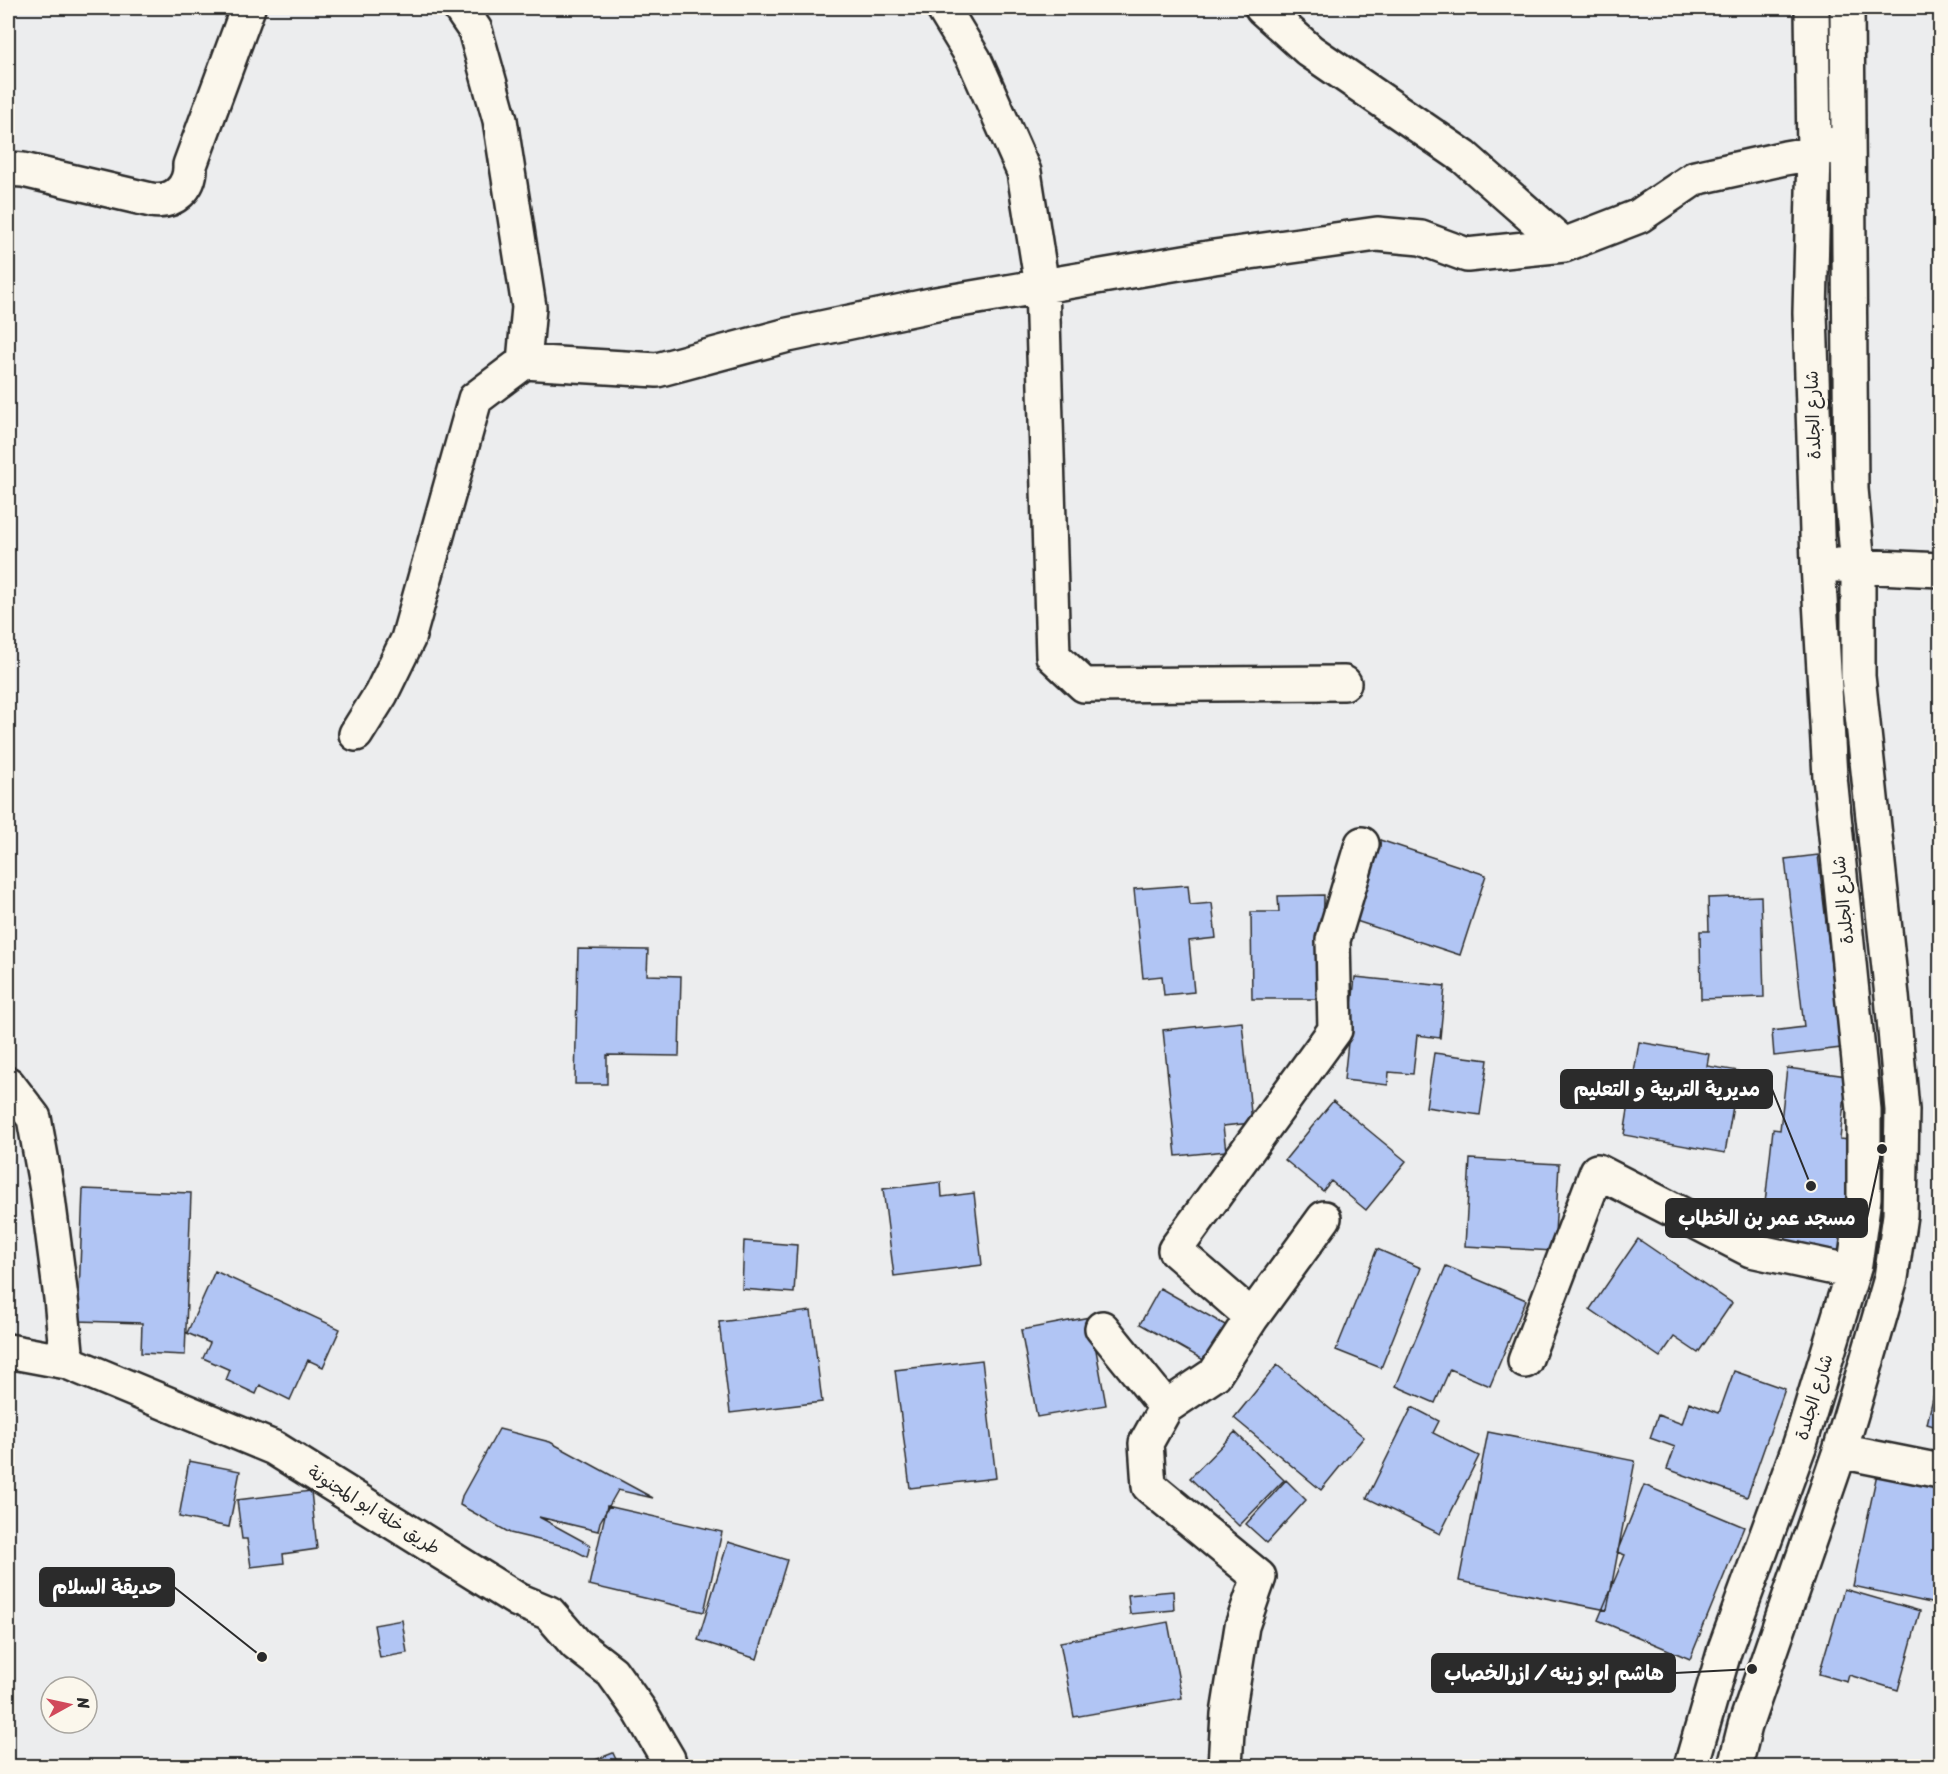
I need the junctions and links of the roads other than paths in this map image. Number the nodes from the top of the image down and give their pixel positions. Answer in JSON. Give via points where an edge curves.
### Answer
{"nodes":[{"id":1,"x":248,"y":8,"type":"edge"},
{"id":2,"x":460,"y":8,"type":"edge"},
{"id":3,"x":943,"y":8,"type":"edge"},
{"id":4,"x":1262,"y":8,"type":"edge"},
{"id":5,"x":1812,"y":8,"type":"edge"},
{"id":6,"x":1847,"y":8,"type":"edge"},
{"id":7,"x":1849,"y":136,"type":"junction"},
{"id":8,"x":1814,"y":153,"type":"junction"},
{"id":9,"x":8,"y":169,"type":"edge"},
{"id":10,"x":1564,"y":245,"type":"junction"},
{"id":11,"x":1042,"y":286,"type":"junction"},
{"id":12,"x":524,"y":362,"type":"junction"},
{"id":13,"x":1818,"y":564,"type":"junction"},
{"id":14,"x":1858,"y":566,"type":"junction"},
{"id":15,"x":1941,"y":570,"type":"edge"},
{"id":16,"x":1344,"y":683,"type":"dead end"},
{"id":17,"x":357,"y":734,"type":"dead end"},
{"id":18,"x":1362,"y":844,"type":"dead end"},
{"id":19,"x":8,"y":1084,"type":"edge"},
{"id":20,"x":1324,"y":1218,"type":"dead end"},
{"id":21,"x":1853,"y":1272,"type":"junction"},
{"id":22,"x":1252,"y":1317,"type":"junction"},
{"id":23,"x":1102,"y":1328,"type":"dead end"},
{"id":24,"x":8,"y":1351,"type":"edge"},
{"id":25,"x":1525,"y":1360,"type":"dead end"},
{"id":26,"x":67,"y":1362,"type":"junction"},
{"id":27,"x":1166,"y":1407,"type":"junction"},
{"id":28,"x":1840,"y":1451,"type":"junction"},
{"id":29,"x":1941,"y":1471,"type":"edge"},
{"id":30,"x":670,"y":1767,"type":"edge"},
{"id":31,"x":1225,"y":1767,"type":"edge"},
{"id":32,"x":1691,"y":1767,"type":"edge"},
{"id":33,"x":1735,"y":1767,"type":"edge"}],
"edges":[{"from":1,"to":9,"type":"street","via":[[190,165],[188,181],[178,194],[168,200],[152,201]]},
{"from":2,"to":12,"type":"street","via":[[475,30],[500,120],[529,307]]},
{"from":3,"to":11,"type":"street","via":[[974,59],[1024,172]]},
{"from":4,"to":10,"type":"street","via":[[1310,51],[1464,157]]},
{"from":5,"to":8,"type":"street","name":"شارع الجلدة"},
{"from":6,"to":7,"type":"street","name":"شارع الجلدة"},
{"from":7,"to":8,"type":"street"},
{"from":7,"to":14,"type":"street","name":"شارع الجلدة","via":[[1851,489]]},
{"from":8,"to":10,"type":"street","via":[[1695,178],[1639,216]]},
{"from":8,"to":13,"type":"street","name":"شارع الجلدة","via":[[1810,313]]},
{"from":10,"to":11,"type":"street","via":[[1467,255],[1421,238],[1377,234]]},
{"from":11,"to":12,"type":"street","via":[[788,335],[657,370]]},
{"from":11,"to":16,"type":"street","via":[[1053,656],[1084,685]]},
{"from":12,"to":17,"type":"street","via":[[475,399],[408,639]]},
{"from":13,"to":14,"type":"street"},
{"from":13,"to":21,"type":"street","name":"شارع الجلدة","via":[[1830,777],[1864,1110],[1864,1198]]},
{"from":14,"to":15,"type":"street"},
{"from":14,"to":28,"type":"street","name":"شارع الجلدة","via":[[1858,676],[1902,1110],[1900,1215],[1891,1278]]},
{"from":18,"to":22,"type":"street","via":[[1333,940],[1335,1030],[1175,1250]]},
{"from":19,"to":26,"type":"street","via":[[34,1118],[47,1190]]},
{"from":20,"to":22,"type":"street"},
{"from":21,"to":25,"type":"street","via":[[1751,1250],[1597,1171]]},
{"from":21,"to":32,"type":"street","name":"شارع الجلدة","via":[[1800,1444],[1725,1649]]},
{"from":22,"to":27,"type":"street","via":[[1215,1374]]},
{"from":23,"to":27,"type":"street"},
{"from":24,"to":26,"type":"street","name":"طريق خلة ابو المجنونة"},
{"from":26,"to":30,"type":"street","name":"طريق خلة ابو المجنونة","via":[[274,1448],[519,1600],[549,1613],[576,1644],[612,1672],[640,1711]]},
{"from":27,"to":31,"type":"street","via":[[1146,1443],[1149,1486],[1259,1577],[1242,1626],[1228,1714]]},
{"from":28,"to":29,"type":"street"},
{"from":28,"to":33,"type":"street","name":"شارع الجلدة","via":[[1745,1726]]}]}
